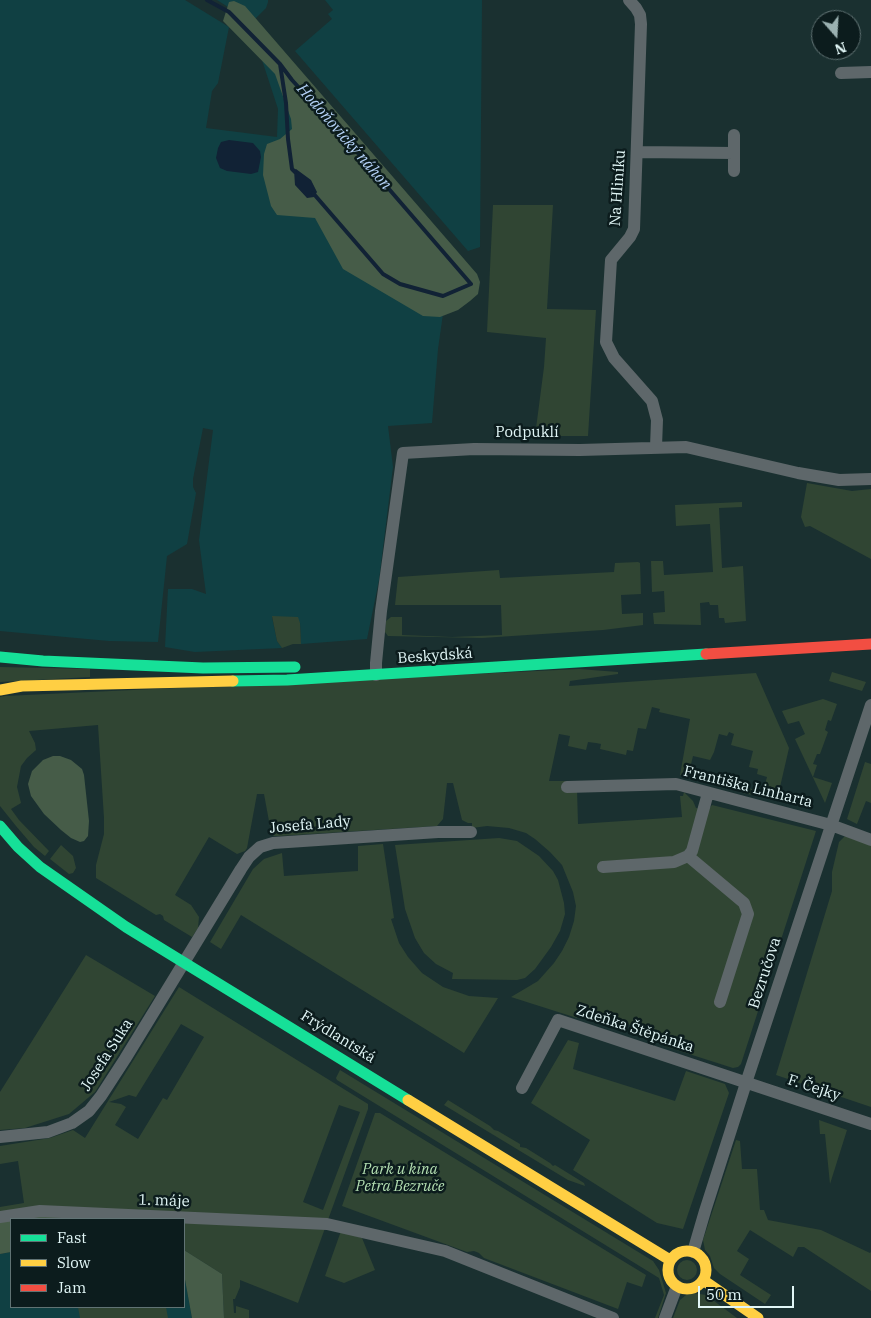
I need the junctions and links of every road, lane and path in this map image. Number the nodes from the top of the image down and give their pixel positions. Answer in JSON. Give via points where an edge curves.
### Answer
{"nodes":[{"id":1,"x":629,"y":0,"type":"edge"},
{"id":2,"x":871,"y":72,"type":"edge"},
{"id":3,"x":841,"y":73,"type":"dead end"},
{"id":4,"x":734,"y":135,"type":"dead end"},
{"id":5,"x":638,"y":152,"type":"junction"},
{"id":6,"x":734,"y":153,"type":"junction"},
{"id":7,"x":734,"y":170,"type":"dead end"},
{"id":8,"x":656,"y":447,"type":"junction"},
{"id":9,"x":871,"y":479,"type":"edge"},
{"id":10,"x":871,"y":644,"type":"edge"},
{"id":11,"x":584,"y":650,"type":"dead end"},
{"id":12,"x":566,"y":651,"type":"dead end"},
{"id":13,"x":0,"y":657,"type":"edge"},
{"id":14,"x":307,"y":666,"type":"dead end"},
{"id":15,"x":376,"y":666,"type":"junction"},
{"id":16,"x":0,"y":690,"type":"edge"},
{"id":17,"x":871,"y":705,"type":"edge"},
{"id":18,"x":567,"y":787,"type":"dead end"},
{"id":19,"x":708,"y":793,"type":"junction"},
{"id":20,"x":830,"y":825,"type":"junction"},
{"id":21,"x":0,"y":826,"type":"edge"},
{"id":22,"x":470,"y":832,"type":"dead end"},
{"id":23,"x":871,"y":840,"type":"edge"},
{"id":24,"x":688,"y":856,"type":"junction"},
{"id":25,"x":603,"y":867,"type":"dead end"},
{"id":26,"x":185,"y":962,"type":"junction"},
{"id":27,"x":720,"y":1002,"type":"dead end"},
{"id":28,"x":746,"y":1083,"type":"junction"},
{"id":29,"x":522,"y":1088,"type":"dead end"},
{"id":30,"x":871,"y":1124,"type":"edge"},
{"id":31,"x":0,"y":1137,"type":"edge"},
{"id":32,"x":0,"y":1217,"type":"edge"},
{"id":33,"x":693,"y":1252,"type":"junction"},
{"id":34,"x":670,"y":1260,"type":"junction"},
{"id":35,"x":703,"y":1280,"type":"junction"},
{"id":36,"x":677,"y":1286,"type":"junction"},
{"id":37,"x":613,"y":1318,"type":"edge"},
{"id":38,"x":665,"y":1318,"type":"edge"},
{"id":39,"x":758,"y":1318,"type":"edge"}],
"edges":[{"from":1,"to":5,"type":"street","name":"Na Hliníku","via":[[640,15],[641,24]]},
{"from":2,"to":3,"type":"street"},
{"from":4,"to":6,"type":"street"},
{"from":5,"to":6,"type":"street"},
{"from":5,"to":8,"type":"street","name":"Na Hliníku","via":[[634,229],[611,260],[606,342],[614,358],[652,401],[657,420]]},
{"from":6,"to":7,"type":"street"},
{"from":8,"to":9,"type":"street","name":"Podpuklí","via":[[686,447],[839,480]]},
{"from":8,"to":15,"type":"street","name":"Podpuklí","via":[[403,453]]},
{"from":10,"to":15,"type":"main road","name":"Beskydská"},
{"from":11,"to":12,"type":"main road"},
{"from":13,"to":14,"type":"main road","via":[[203,668]]},
{"from":15,"to":16,"type":"main road","name":"Beskydská","via":[[214,683],[22,686]]},
{"from":17,"to":20,"type":"street","name":"Bezručova"},
{"from":18,"to":19,"type":"street","name":"Františka Linharta","via":[[676,784]]},
{"from":19,"to":20,"type":"street","name":"Františka Linharta"},
{"from":19,"to":24,"type":"street"},
{"from":20,"to":23,"type":"street","name":"Františka Linharta"},
{"from":20,"to":28,"type":"street","name":"Bezručova"},
{"from":21,"to":26,"type":"main road","name":"Frýdlantská","via":[[23,852],[52,876],[120,923]]},
{"from":22,"to":26,"type":"street","name":"Josefa Lady","via":[[273,843],[260,847],[249,856]]},
{"from":24,"to":25,"type":"street","via":[[674,862]]},
{"from":24,"to":27,"type":"street","via":[[744,903],[748,914]]},
{"from":26,"to":31,"type":"street","name":"Josefa Suka","via":[[89,1111],[72,1123],[48,1132]]},
{"from":26,"to":34,"type":"main road","name":"Frýdlantská"},
{"from":28,"to":29,"type":"street","name":"Zdeňka Štěpánka","via":[[558,1020]]},
{"from":28,"to":30,"type":"street","name":"F. Čejky"},
{"from":28,"to":33,"type":"street","name":"Bezručova"},
{"from":32,"to":37,"type":"street","name":"1. máje","via":[[40,1211],[327,1224],[445,1251]]},
{"from":33,"to":34,"type":"main road","via":[[679,1252]]},
{"from":33,"to":35,"type":"main road","via":[[704,1262],[706,1273]]},
{"from":34,"to":36,"type":"main road","via":[[668,1274]]},
{"from":35,"to":36,"type":"main road","via":[[691,1288]]},
{"from":35,"to":39,"type":"main road"},
{"from":36,"to":38,"type":"street"}]}
